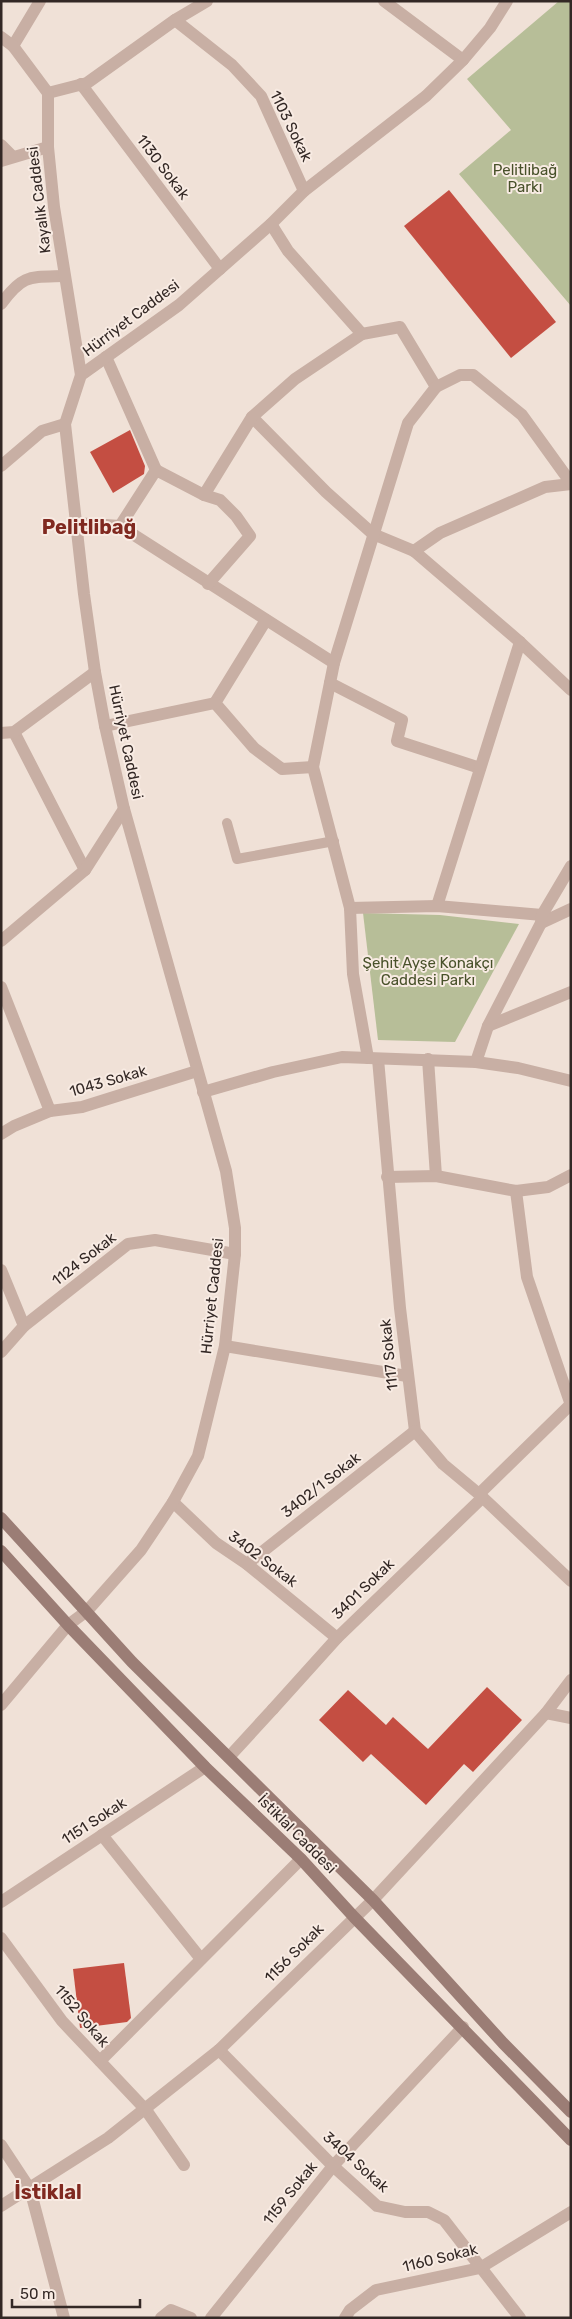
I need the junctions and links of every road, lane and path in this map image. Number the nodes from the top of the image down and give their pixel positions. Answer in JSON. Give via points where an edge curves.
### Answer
{"nodes":[{"id":1,"x":40,"y":1,"type":"edge"},
{"id":2,"x":207,"y":1,"type":"edge"},
{"id":3,"x":384,"y":1,"type":"edge"},
{"id":4,"x":508,"y":2,"type":"edge"},
{"id":5,"x":175,"y":20,"type":"junction"},
{"id":6,"x":1,"y":37,"type":"edge"},
{"id":7,"x":13,"y":46,"type":"junction"},
{"id":8,"x":463,"y":60,"type":"junction"},
{"id":9,"x":81,"y":84,"type":"junction"},
{"id":10,"x":48,"y":93,"type":"junction"},
{"id":11,"x":1,"y":145,"type":"edge"},
{"id":12,"x":48,"y":147,"type":"junction"},
{"id":13,"x":7,"y":158,"type":"edge"},
{"id":14,"x":304,"y":191,"type":"junction"},
{"id":15,"x":271,"y":224,"type":"junction"},
{"id":16,"x":220,"y":269,"type":"junction"},
{"id":17,"x":64,"y":276,"type":"junction"},
{"id":18,"x":1,"y":304,"type":"edge"},
{"id":19,"x":362,"y":334,"type":"junction"},
{"id":20,"x":106,"y":357,"type":"junction"},
{"id":21,"x":81,"y":375,"type":"junction"},
{"id":22,"x":436,"y":388,"type":"junction"},
{"id":23,"x":252,"y":418,"type":"junction"},
{"id":24,"x":65,"y":424,"type":"junction"},
{"id":25,"x":1,"y":466,"type":"edge"},
{"id":26,"x":156,"y":470,"type":"junction"},
{"id":27,"x":571,"y":483,"type":"edge"},
{"id":28,"x":204,"y":495,"type":"junction"},
{"id":29,"x":75,"y":523,"type":"junction"},
{"id":30,"x":120,"y":526,"type":"junction"},
{"id":31,"x":373,"y":534,"type":"junction"},
{"id":32,"x":414,"y":551,"type":"junction"},
{"id":33,"x":208,"y":584,"type":"junction"},
{"id":34,"x":266,"y":620,"type":"junction"},
{"id":35,"x":520,"y":642,"type":"junction"},
{"id":36,"x":334,"y":663,"type":"junction"},
{"id":37,"x":95,"y":672,"type":"junction"},
{"id":38,"x":330,"y":683,"type":"junction"},
{"id":39,"x":571,"y":690,"type":"edge"},
{"id":40,"x":215,"y":704,"type":"junction"},
{"id":41,"x":105,"y":726,"type":"junction"},
{"id":42,"x":8,"y":733,"type":"edge"},
{"id":43,"x":313,"y":767,"type":"junction"},
{"id":44,"x":480,"y":768,"type":"junction"},
{"id":45,"x":124,"y":809,"type":"junction"},
{"id":46,"x":227,"y":824,"type":"dead end"},
{"id":47,"x":334,"y":841,"type":"junction"},
{"id":48,"x":571,"y":866,"type":"edge"},
{"id":49,"x":85,"y":870,"type":"junction"},
{"id":50,"x":437,"y":906,"type":"junction"},
{"id":51,"x":350,"y":908,"type":"junction"},
{"id":52,"x":571,"y":909,"type":"edge"},
{"id":53,"x":541,"y":919,"type":"junction"},
{"id":54,"x":1,"y":940,"type":"edge"},
{"id":55,"x":1,"y":987,"type":"edge"},
{"id":56,"x":571,"y":992,"type":"edge"},
{"id":57,"x":488,"y":1026,"type":"junction"},
{"id":58,"x":373,"y":1059,"type":"junction"},
{"id":59,"x":428,"y":1059,"type":"junction"},
{"id":60,"x":476,"y":1062,"type":"junction"},
{"id":61,"x":196,"y":1072,"type":"junction"},
{"id":62,"x":571,"y":1082,"type":"edge"},
{"id":63,"x":203,"y":1092,"type":"junction"},
{"id":64,"x":50,"y":1111,"type":"junction"},
{"id":65,"x":1,"y":1134,"type":"edge"},
{"id":66,"x":571,"y":1175,"type":"edge"},
{"id":67,"x":436,"y":1176,"type":"junction"},
{"id":68,"x":387,"y":1177,"type":"junction"},
{"id":69,"x":516,"y":1191,"type":"junction"},
{"id":70,"x":235,"y":1254,"type":"junction"},
{"id":71,"x":1,"y":1270,"type":"edge"},
{"id":72,"x":24,"y":1326,"type":"junction"},
{"id":73,"x":225,"y":1346,"type":"junction"},
{"id":74,"x":1,"y":1352,"type":"edge"},
{"id":75,"x":407,"y":1376,"type":"junction"},
{"id":76,"x":571,"y":1404,"type":"edge"},
{"id":77,"x":415,"y":1431,"type":"junction"},
{"id":78,"x":480,"y":1496,"type":"junction"},
{"id":79,"x":173,"y":1502,"type":"junction"},
{"id":80,"x":1,"y":1518,"type":"edge"},
{"id":81,"x":1,"y":1551,"type":"edge"},
{"id":82,"x":247,"y":1564,"type":"junction"},
{"id":83,"x":571,"y":1581,"type":"edge"},
{"id":84,"x":87,"y":1611,"type":"junction"},
{"id":85,"x":68,"y":1625,"type":"junction"},
{"id":86,"x":336,"y":1638,"type":"junction"},
{"id":87,"x":571,"y":1680,"type":"edge"},
{"id":88,"x":1,"y":1705,"type":"edge"},
{"id":89,"x":546,"y":1713,"type":"junction"},
{"id":90,"x":571,"y":1718,"type":"edge"},
{"id":91,"x":229,"y":1758,"type":"junction"},
{"id":92,"x":205,"y":1767,"type":"junction"},
{"id":93,"x":102,"y":1835,"type":"junction"},
{"id":94,"x":301,"y":1859,"type":"junction"},
{"id":95,"x":373,"y":1900,"type":"junction"},
{"id":96,"x":1,"y":1902,"type":"edge"},
{"id":97,"x":354,"y":1917,"type":"junction"},
{"id":98,"x":1,"y":1938,"type":"edge"},
{"id":99,"x":201,"y":1959,"type":"junction"},
{"id":100,"x":463,"y":2027,"type":"junction"},
{"id":101,"x":219,"y":2050,"type":"junction"},
{"id":102,"x":100,"y":2061,"type":"junction"},
{"id":103,"x":146,"y":2110,"type":"junction"},
{"id":104,"x":571,"y":2112,"type":"edge"},
{"id":105,"x":571,"y":2140,"type":"edge"},
{"id":106,"x":1,"y":2146,"type":"edge"},
{"id":107,"x":184,"y":2165,"type":"dead end"},
{"id":108,"x":332,"y":2166,"type":"junction"},
{"id":109,"x":30,"y":2189,"type":"junction"},
{"id":110,"x":1,"y":2206,"type":"edge"},
{"id":111,"x":571,"y":2212,"type":"edge"},
{"id":112,"x":480,"y":2268,"type":"junction"},
{"id":113,"x":60,"y":2316,"type":"edge"},
{"id":114,"x":161,"y":2318,"type":"edge"},
{"id":115,"x":192,"y":2318,"type":"edge"},
{"id":116,"x":210,"y":2318,"type":"edge"},
{"id":117,"x":345,"y":2318,"type":"edge"},
{"id":118,"x":520,"y":2318,"type":"edge"}],
"edges":[{"from":1,"to":7,"type":"street"},
{"from":2,"to":5,"type":"street"},
{"from":3,"to":8,"type":"street"},
{"from":4,"to":8,"type":"street","name":"Hürriyet Caddesi"},
{"from":5,"to":9,"type":"street","via":[[87,83]]},
{"from":5,"to":14,"type":"street","name":"1103 Sokak","via":[[232,65],[261,96]]},
{"from":6,"to":7,"type":"street"},
{"from":7,"to":10,"type":"street"},
{"from":8,"to":14,"type":"street","name":"Hürriyet Caddesi","via":[[426,96]]},
{"from":9,"to":10,"type":"street"},
{"from":9,"to":16,"type":"street","name":"1130 Sokak"},
{"from":10,"to":12,"type":"street","name":"Kayalık Caddesi"},
{"from":11,"to":13,"type":"street"},
{"from":12,"to":13,"type":"street"},
{"from":12,"to":17,"type":"street","name":"Kayalık Caddesi"},
{"from":14,"to":15,"type":"street","name":"Hürriyet Caddesi"},
{"from":15,"to":16,"type":"street","name":"Hürriyet Caddesi"},
{"from":15,"to":19,"type":"street","via":[[288,251]]},
{"from":16,"to":20,"type":"street","name":"Hürriyet Caddesi"},
{"from":17,"to":18,"type":"street","via":[[30,277],[13,288]]},
{"from":17,"to":21,"type":"street","name":"Kayalık Caddesi"},
{"from":19,"to":22,"type":"street","via":[[400,327]]},
{"from":19,"to":23,"type":"street","via":[[295,379]]},
{"from":20,"to":21,"type":"street","name":"Hürriyet Caddesi"},
{"from":20,"to":26,"type":"street"},
{"from":21,"to":24,"type":"street","name":"Hürriyet Caddesi"},
{"from":22,"to":27,"type":"street","via":[[460,375],[472,375],[522,415]]},
{"from":22,"to":31,"type":"street","via":[[408,424]]},
{"from":23,"to":28,"type":"street"},
{"from":23,"to":31,"type":"street"},
{"from":24,"to":25,"type":"street","via":[[42,431]]},
{"from":24,"to":29,"type":"street","name":"Hürriyet Caddesi"},
{"from":26,"to":28,"type":"street"},
{"from":26,"to":30,"type":"street"},
{"from":27,"to":32,"type":"street","via":[[527,494],[440,533]]},
{"from":28,"to":33,"type":"street","via":[[220,500],[250,536]]},
{"from":29,"to":30,"type":"street"},
{"from":29,"to":37,"type":"street","name":"Hürriyet Caddesi"},
{"from":30,"to":33,"type":"street"},
{"from":31,"to":32,"type":"street"},
{"from":31,"to":36,"type":"street"},
{"from":32,"to":35,"type":"street"},
{"from":33,"to":34,"type":"street"},
{"from":34,"to":36,"type":"street"},
{"from":34,"to":40,"type":"street"},
{"from":35,"to":39,"type":"street"},
{"from":35,"to":44,"type":"street"},
{"from":36,"to":38,"type":"street"},
{"from":37,"to":41,"type":"street","name":"Hürriyet Caddesi"},
{"from":37,"to":42,"type":"street"},
{"from":38,"to":43,"type":"street"},
{"from":38,"to":44,"type":"street","via":[[402,720],[396,741]]},
{"from":40,"to":41,"type":"street"},
{"from":40,"to":43,"type":"street","via":[[254,748],[282,769]]},
{"from":41,"to":45,"type":"street","name":"Hürriyet Caddesi"},
{"from":42,"to":49,"type":"street"},
{"from":43,"to":47,"type":"street","name":"1117 Sokak"},
{"from":44,"to":50,"type":"street"},
{"from":45,"to":49,"type":"street"},
{"from":45,"to":61,"type":"street","name":"Hürriyet Caddesi"},
{"from":46,"to":47,"type":"lane","via":[[237,859]]},
{"from":47,"to":51,"type":"street","name":"1117 Sokak"},
{"from":48,"to":53,"type":"street"},
{"from":49,"to":54,"type":"street"},
{"from":50,"to":51,"type":"street"},
{"from":50,"to":53,"type":"street"},
{"from":51,"to":58,"type":"street","name":"1117 Sokak","via":[[353,974]]},
{"from":52,"to":53,"type":"street"},
{"from":53,"to":57,"type":"street"},
{"from":55,"to":64,"type":"street"},
{"from":56,"to":57,"type":"street"},
{"from":57,"to":60,"type":"street"},
{"from":58,"to":59,"type":"street"},
{"from":58,"to":63,"type":"street","via":[[342,1057]]},
{"from":58,"to":68,"type":"street","name":"1117 Sokak"},
{"from":59,"to":60,"type":"street"},
{"from":59,"to":67,"type":"street"},
{"from":60,"to":62,"type":"street","via":[[518,1068]]},
{"from":61,"to":63,"type":"street","name":"Hürriyet Caddesi"},
{"from":61,"to":64,"type":"street","name":"1043 Sokak","via":[[82,1108]]},
{"from":63,"to":70,"type":"street","name":"Hürriyet Caddesi","via":[[226,1171]]},
{"from":64,"to":65,"type":"street","name":"1043 Sokak"},
{"from":66,"to":69,"type":"street","via":[[548,1187]]},
{"from":67,"to":68,"type":"street"},
{"from":67,"to":69,"type":"street"},
{"from":68,"to":75,"type":"street","name":"1117 Sokak"},
{"from":69,"to":76,"type":"street","via":[[527,1277]]},
{"from":70,"to":72,"type":"street","name":"1124 Sokak","via":[[155,1240],[128,1244]]},
{"from":70,"to":73,"type":"street","name":"Hürriyet Caddesi"},
{"from":71,"to":72,"type":"street"},
{"from":72,"to":74,"type":"street","name":"1124 Sokak"},
{"from":73,"to":75,"type":"street"},
{"from":73,"to":79,"type":"street","name":"Hürriyet Caddesi","via":[[198,1456]]},
{"from":75,"to":77,"type":"street","name":"1117 Sokak"},
{"from":76,"to":78,"type":"street","name":"3401 Sokak"},
{"from":77,"to":78,"type":"street","via":[[443,1464]]},
{"from":77,"to":82,"type":"street","name":"3402/1 Sokak"},
{"from":78,"to":83,"type":"street"},
{"from":78,"to":86,"type":"street","name":"3401 Sokak"},
{"from":79,"to":82,"type":"street","name":"3402 Sokak","via":[[216,1543]]},
{"from":79,"to":84,"type":"street","name":"Hürriyet Caddesi","via":[[141,1550]]},
{"from":80,"to":84,"type":"main road"},
{"from":81,"to":85,"type":"main road","name":"İstiklal Caddesi"},
{"from":82,"to":86,"type":"street","name":"3402 Sokak"},
{"from":84,"to":85,"type":"street","name":"Hürriyet Caddesi"},
{"from":84,"to":91,"type":"main road","via":[[132,1662]]},
{"from":85,"to":88,"type":"street","name":"Hürriyet Caddesi"},
{"from":85,"to":92,"type":"main road","name":"İstiklal Caddesi"},
{"from":86,"to":91,"type":"street","name":"3401 Sokak"},
{"from":87,"to":89,"type":"street","name":"1156 Sokak"},
{"from":89,"to":90,"type":"street"},
{"from":89,"to":95,"type":"street","name":"1156 Sokak"},
{"from":91,"to":95,"type":"main road"},
{"from":92,"to":93,"type":"street","name":"1151 Sokak"},
{"from":92,"to":94,"type":"main road","name":"İstiklal Caddesi"},
{"from":93,"to":96,"type":"street","name":"1151 Sokak"},
{"from":93,"to":99,"type":"street"},
{"from":94,"to":97,"type":"main road","name":"İstiklal Caddesi"},
{"from":94,"to":99,"type":"street"},
{"from":95,"to":97,"type":"street","name":"1156 Sokak"},
{"from":95,"to":104,"type":"main road","via":[[503,2044]]},
{"from":97,"to":100,"type":"main road","name":"İstiklal Caddesi"},
{"from":97,"to":101,"type":"street","name":"1156 Sokak"},
{"from":98,"to":102,"type":"street","name":"1152 Sokak","via":[[62,2021]]},
{"from":99,"to":102,"type":"street"},
{"from":100,"to":105,"type":"main road","name":"İstiklal Caddesi"},
{"from":100,"to":108,"type":"street","name":"1159 Sokak"},
{"from":101,"to":103,"type":"street","name":"1156 Sokak"},
{"from":101,"to":108,"type":"street","name":"3404 Sokak"},
{"from":102,"to":103,"type":"street","name":"1152 Sokak"},
{"from":103,"to":107,"type":"street","name":"1152 Sokak"},
{"from":103,"to":109,"type":"street","name":"1156 Sokak"},
{"from":106,"to":109,"type":"street"},
{"from":108,"to":112,"type":"street","name":"3404 Sokak","via":[[377,2206],[405,2212],[428,2212],[444,2220]]},
{"from":108,"to":116,"type":"street","name":"1159 Sokak"},
{"from":109,"to":110,"type":"street","name":"1156 Sokak"},
{"from":109,"to":113,"type":"street"},
{"from":111,"to":112,"type":"street","name":"1160 Sokak"},
{"from":112,"to":117,"type":"street","name":"1160 Sokak","via":[[376,2290],[350,2310]]},
{"from":112,"to":118,"type":"street","name":"3404 Sokak"},
{"from":114,"to":115,"type":"street","via":[[171,2310]]}]}
